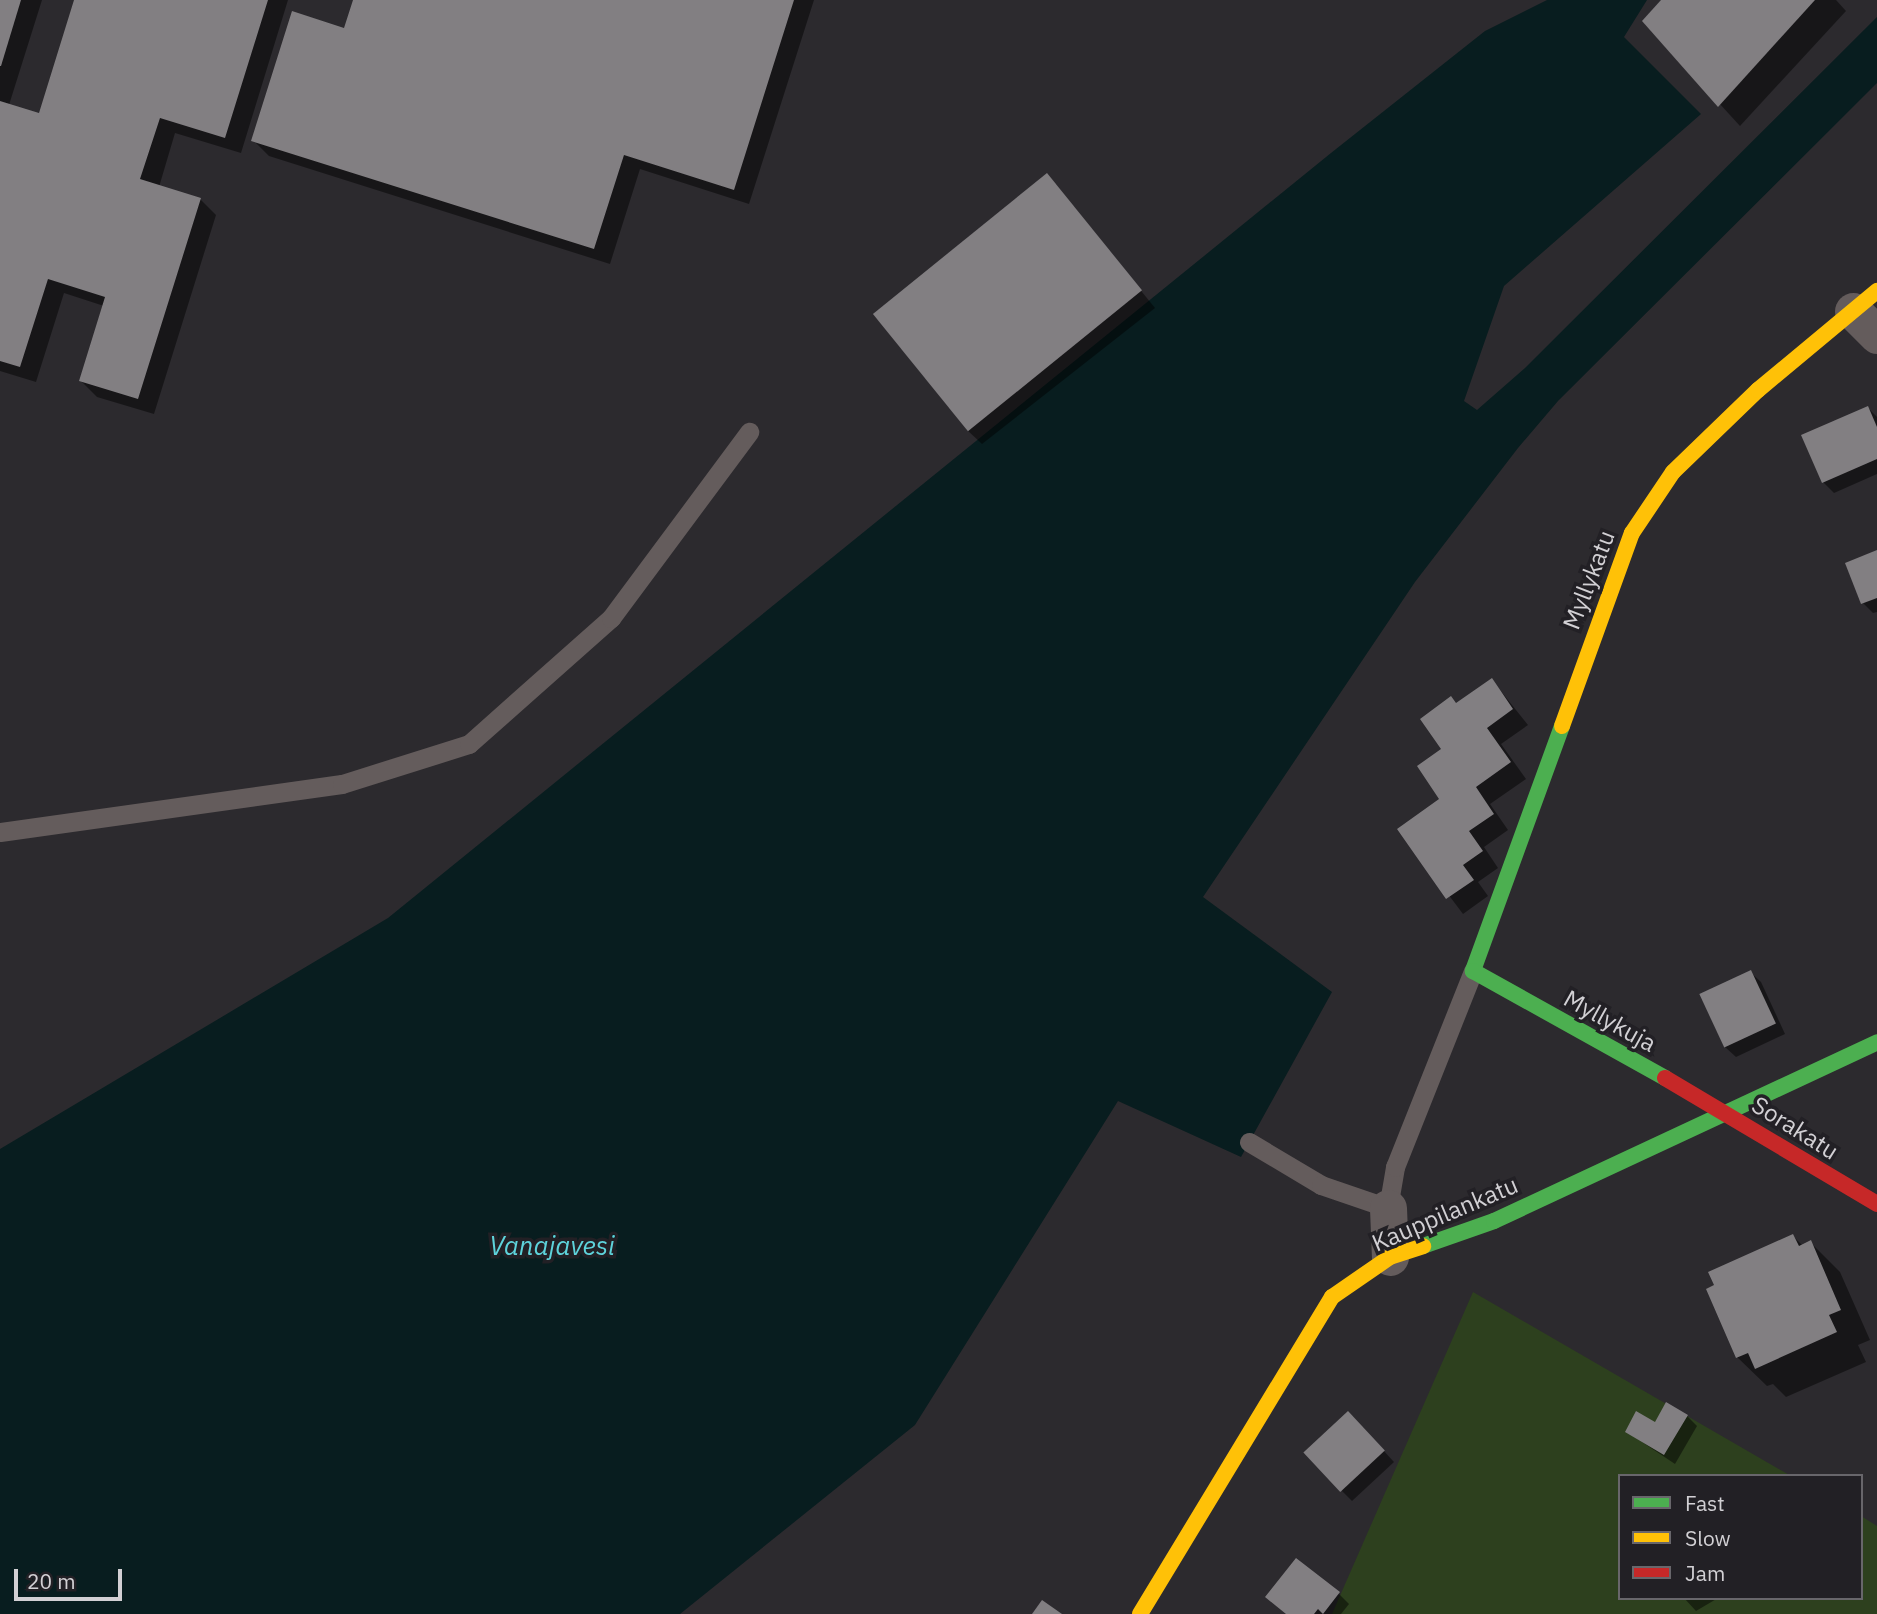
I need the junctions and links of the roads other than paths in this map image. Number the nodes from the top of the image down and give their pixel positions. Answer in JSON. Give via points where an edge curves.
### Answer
{"nodes":[{"id":1,"x":1869,"y":312,"type":"edge"},
{"id":2,"x":749,"y":432,"type":"dead end"},
{"id":3,"x":0,"y":832,"type":"edge"},
{"id":4,"x":1473,"y":971,"type":"junction"},
{"id":5,"x":1877,"y":1042,"type":"edge"},
{"id":6,"x":1725,"y":1111,"type":"junction"},
{"id":7,"x":1250,"y":1142,"type":"dead end"},
{"id":8,"x":1877,"y":1204,"type":"edge"},
{"id":9,"x":1388,"y":1208,"type":"junction"},
{"id":10,"x":1390,"y":1256,"type":"junction"},
{"id":11,"x":1148,"y":1611,"type":"edge"}],
"edges":[{"from":1,"to":4,"type":"street","name":"Myllykatu","via":[[1758,390],[1673,472],[1632,533]]},
{"from":2,"to":3,"type":"lane","via":[[611,618],[469,744],[342,784]]},
{"from":4,"to":6,"type":"street","name":"Myllykuja"},
{"from":4,"to":9,"type":"lane","via":[[1395,1167]]},
{"from":5,"to":6,"type":"street","name":"Kauppilankatu"},
{"from":6,"to":8,"type":"street","name":"Sorakatu"},
{"from":6,"to":10,"type":"street","name":"Kauppilankatu","via":[[1494,1221]]},
{"from":7,"to":9,"type":"lane","via":[[1321,1185]]},
{"from":9,"to":10,"type":"street"},
{"from":10,"to":11,"type":"street","name":"Kauppilankatu","via":[[1332,1297]]}]}
